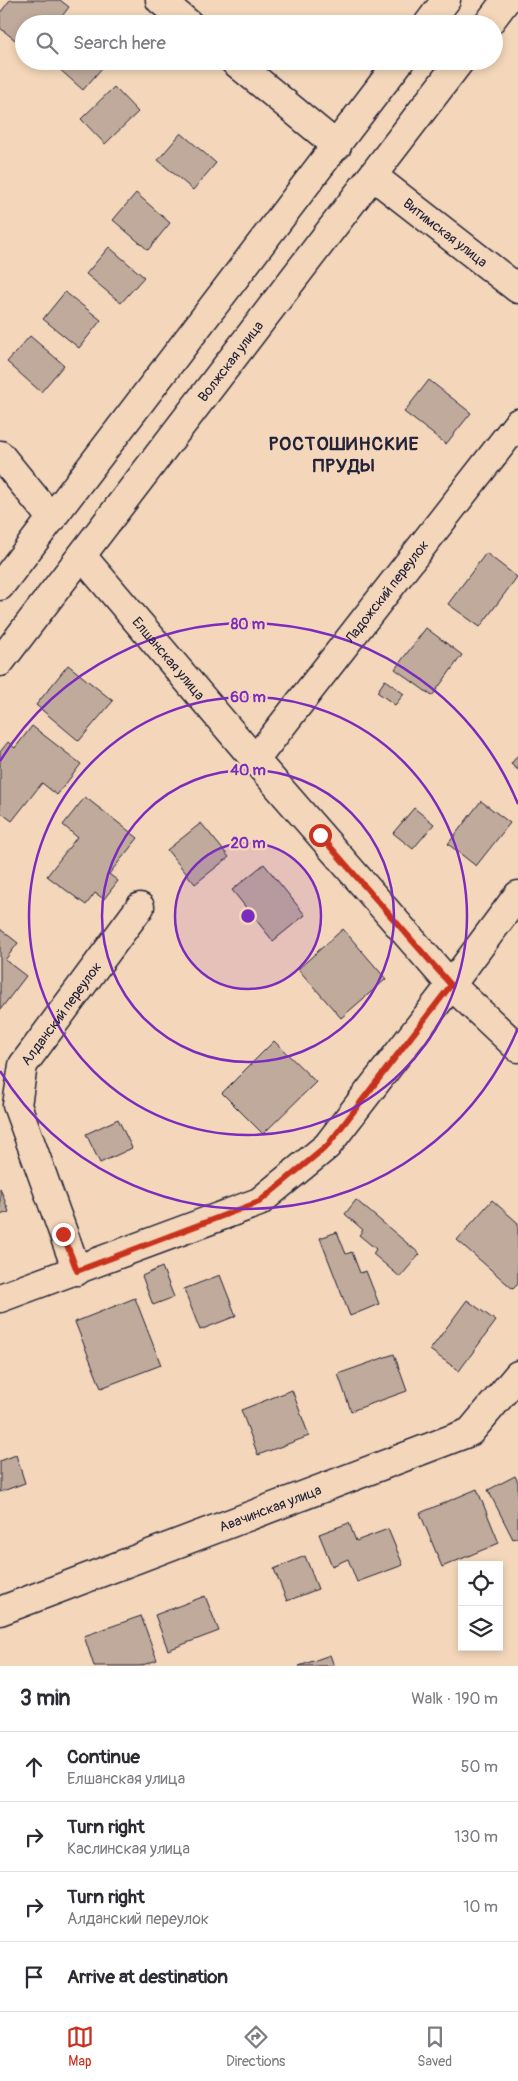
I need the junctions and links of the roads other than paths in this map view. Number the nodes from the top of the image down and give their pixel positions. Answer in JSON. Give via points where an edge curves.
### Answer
{"nodes":[{"id":1,"x":160,"y":0,"type":"edge"},
{"id":2,"x":446,"y":0,"type":"edge"},
{"id":3,"x":506,"y":0,"type":"edge"},
{"id":4,"x":178,"y":15,"type":"edge"},
{"id":5,"x":435,"y":15,"type":"edge"},
{"id":6,"x":495,"y":15,"type":"edge"},
{"id":7,"x":245,"y":70,"type":"edge"},
{"id":8,"x":393,"y":70,"type":"edge"},
{"id":9,"x":453,"y":70,"type":"edge"},
{"id":10,"x":337,"y":146,"type":"junction"},
{"id":11,"x":373,"y":176,"type":"junction"},
{"id":12,"x":518,"y":289,"type":"edge"},
{"id":13,"x":518,"y":423,"type":"edge"},
{"id":14,"x":0,"y":455,"type":"edge"},
{"id":15,"x":52,"y":519,"type":"junction"},
{"id":16,"x":82,"y":556,"type":"junction"},
{"id":17,"x":0,"y":586,"type":"edge"},
{"id":18,"x":0,"y":662,"type":"edge"},
{"id":19,"x":255,"y":760,"type":"junction"},
{"id":20,"x":518,"y":894,"type":"edge"},
{"id":21,"x":140,"y":907,"type":"dead end"},
{"id":22,"x":451,"y":985,"type":"junction"},
{"id":23,"x":518,"y":1048,"type":"edge"},
{"id":24,"x":77,"y":1271,"type":"junction"},
{"id":25,"x":0,"y":1298,"type":"edge"},
{"id":26,"x":518,"y":1375,"type":"edge"},
{"id":27,"x":0,"y":1611,"type":"edge"}],
"edges":[{"from":1,"to":4,"type":"street"},
{"from":2,"to":5,"type":"street"},
{"from":3,"to":6,"type":"street"},
{"from":7,"to":10,"type":"street"},
{"from":8,"to":10,"type":"street"},
{"from":9,"to":11,"type":"street","name":"Волжская улица"},
{"from":10,"to":15,"type":"street"},
{"from":11,"to":12,"type":"street","name":"Витимская улица"},
{"from":11,"to":16,"type":"street","name":"Волжская улица"},
{"from":13,"to":19,"type":"street","name":"Ладожский переулок"},
{"from":14,"to":15,"type":"street"},
{"from":15,"to":17,"type":"street"},
{"from":16,"to":18,"type":"street","name":"Волжская улица"},
{"from":16,"to":19,"type":"street","name":"Елшанская улица"},
{"from":19,"to":22,"type":"street","name":"Елшанская улица"},
{"from":20,"to":22,"type":"street"},
{"from":21,"to":24,"type":"street","name":"Алданский переулок","via":[[23,1065],[17,1105]]},
{"from":22,"to":23,"type":"street","name":"Елшанская улица"},
{"from":22,"to":24,"type":"street","via":[[327,1146],[259,1202]]},
{"from":24,"to":25,"type":"street"},
{"from":26,"to":27,"type":"street","name":"Авачинская улица","via":[[470,1432]]}]}
